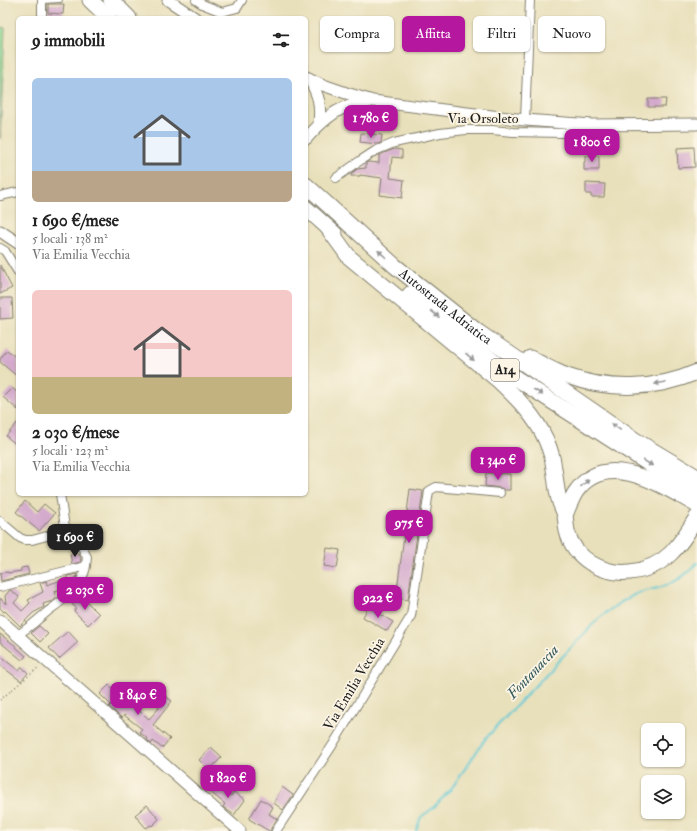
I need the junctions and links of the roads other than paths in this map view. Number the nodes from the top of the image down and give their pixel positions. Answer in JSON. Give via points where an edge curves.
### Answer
{"nodes":[{"id":1,"x":42,"y":0,"type":"edge"},
{"id":2,"x":60,"y":0,"type":"edge"},
{"id":3,"x":90,"y":0,"type":"edge"},
{"id":4,"x":111,"y":0,"type":"edge"},
{"id":5,"x":168,"y":0,"type":"edge"},
{"id":6,"x":196,"y":0,"type":"edge"},
{"id":7,"x":242,"y":0,"type":"edge"},
{"id":8,"x":530,"y":0,"type":"edge"},
{"id":9,"x":42,"y":16,"type":"edge"},
{"id":10,"x":107,"y":16,"type":"edge"},
{"id":11,"x":127,"y":16,"type":"edge"},
{"id":12,"x":192,"y":16,"type":"edge"},
{"id":13,"x":308,"y":77,"type":"edge"},
{"id":14,"x":373,"y":101,"type":"junction"},
{"id":15,"x":525,"y":120,"type":"junction"},
{"id":16,"x":319,"y":124,"type":"junction"},
{"id":17,"x":697,"y":124,"type":"edge"},
{"id":18,"x":592,"y":125,"type":"junction"},
{"id":19,"x":308,"y":137,"type":"edge"},
{"id":20,"x":336,"y":178,"type":"dead end"},
{"id":21,"x":308,"y":187,"type":"edge"},
{"id":22,"x":16,"y":192,"type":"edge"},
{"id":23,"x":0,"y":196,"type":"edge"},
{"id":24,"x":308,"y":210,"type":"edge"},
{"id":25,"x":328,"y":228,"type":"junction"},
{"id":26,"x":0,"y":231,"type":"edge"},
{"id":27,"x":16,"y":242,"type":"edge"},
{"id":28,"x":0,"y":248,"type":"edge"},
{"id":29,"x":16,"y":269,"type":"edge"},
{"id":30,"x":478,"y":332,"type":"junction"},
{"id":31,"x":697,"y":372,"type":"edge"},
{"id":32,"x":697,"y":477,"type":"edge"},
{"id":33,"x":697,"y":491,"type":"edge"},
{"id":34,"x":500,"y":493,"type":"dead end"},
{"id":35,"x":60,"y":496,"type":"edge"},
{"id":36,"x":696,"y":514,"type":"edge"},
{"id":37,"x":565,"y":516,"type":"junction"},
{"id":38,"x":0,"y":521,"type":"edge"},
{"id":39,"x":65,"y":527,"type":"junction"},
{"id":40,"x":86,"y":566,"type":"junction"},
{"id":41,"x":0,"y":587,"type":"edge"},
{"id":42,"x":0,"y":620,"type":"edge"},
{"id":43,"x":18,"y":635,"type":"junction"},
{"id":44,"x":240,"y":831,"type":"edge"},
{"id":45,"x":276,"y":831,"type":"edge"}],
"edges":[{"from":1,"to":2,"type":"lane"},
{"from":1,"to":9,"type":"street"},
{"from":3,"to":10,"type":"highway"},
{"from":4,"to":11,"type":"highway"},
{"from":5,"to":12,"type":"street"},
{"from":6,"to":7,"type":"street","via":[[222,12],[237,8]]},
{"from":8,"to":15,"type":"street"},
{"from":13,"to":14,"type":"street","name":"Via Orsoleto","via":[[323,85]]},
{"from":13,"to":16,"type":"street","via":[[318,97]]},
{"from":14,"to":15,"type":"street","name":"Via Orsoleto"},
{"from":14,"to":16,"type":"street","name":"Via Orsoleto","via":[[350,105]]},
{"from":15,"to":18,"type":"street","name":"Via Orsoleto"},
{"from":16,"to":19,"type":"street","name":"Via Orsoleto"},
{"from":17,"to":18,"type":"street","name":"Via Orsoleto"},
{"from":18,"to":20,"type":"street","name":"Via Orsoleto","via":[[579,132],[563,133],[492,130],[440,133],[394,143],[375,151]]},
{"from":30,"to":21,"type":"highway","name":"Autostrada Adriatica","number":"A14","one_way":true,"via":[[395,266]]},
{"from":22,"to":23,"type":"street"},
{"from":24,"to":25,"type":"highway","name":"Autostrada Adriatica","number":"A14"},
{"from":25,"to":33,"type":"highway","name":"Autostrada Adriatica","number":"A14","one_way":true,"via":[[508,373],[646,462]]},
{"from":25,"to":37,"type":"highway","one_way":true,"via":[[349,257],[499,381],[538,424],[548,445]]},
{"from":26,"to":27,"type":"street"},
{"from":28,"to":29,"type":"street"},
{"from":31,"to":30,"type":"highway","one_way":true,"via":[[674,381],[657,384],[626,387],[601,384],[552,370]]},
{"from":32,"to":30,"type":"highway","name":"Autostrada Adriatica","number":"A14","one_way":true,"via":[[635,440]]},
{"from":34,"to":45,"type":"street","name":"Via Emilia Vecchia","via":[[436,487],[429,492],[411,616],[332,746]]},
{"from":35,"to":39,"type":"street"},
{"from":37,"to":36,"type":"highway","one_way":true,"via":[[581,485],[592,477],[609,471],[635,474],[653,481]]},
{"from":36,"to":37,"type":"highway","via":[[677,548],[664,560],[649,568],[624,572],[600,568],[584,558],[570,540]]},
{"from":38,"to":39,"type":"street","via":[[25,540],[58,533]]},
{"from":39,"to":40,"type":"street","via":[[76,536],[87,557]]},
{"from":40,"to":41,"type":"street"},
{"from":40,"to":43,"type":"street","via":[[79,584],[68,596]]},
{"from":42,"to":43,"type":"street"},
{"from":43,"to":44,"type":"street"}]}
